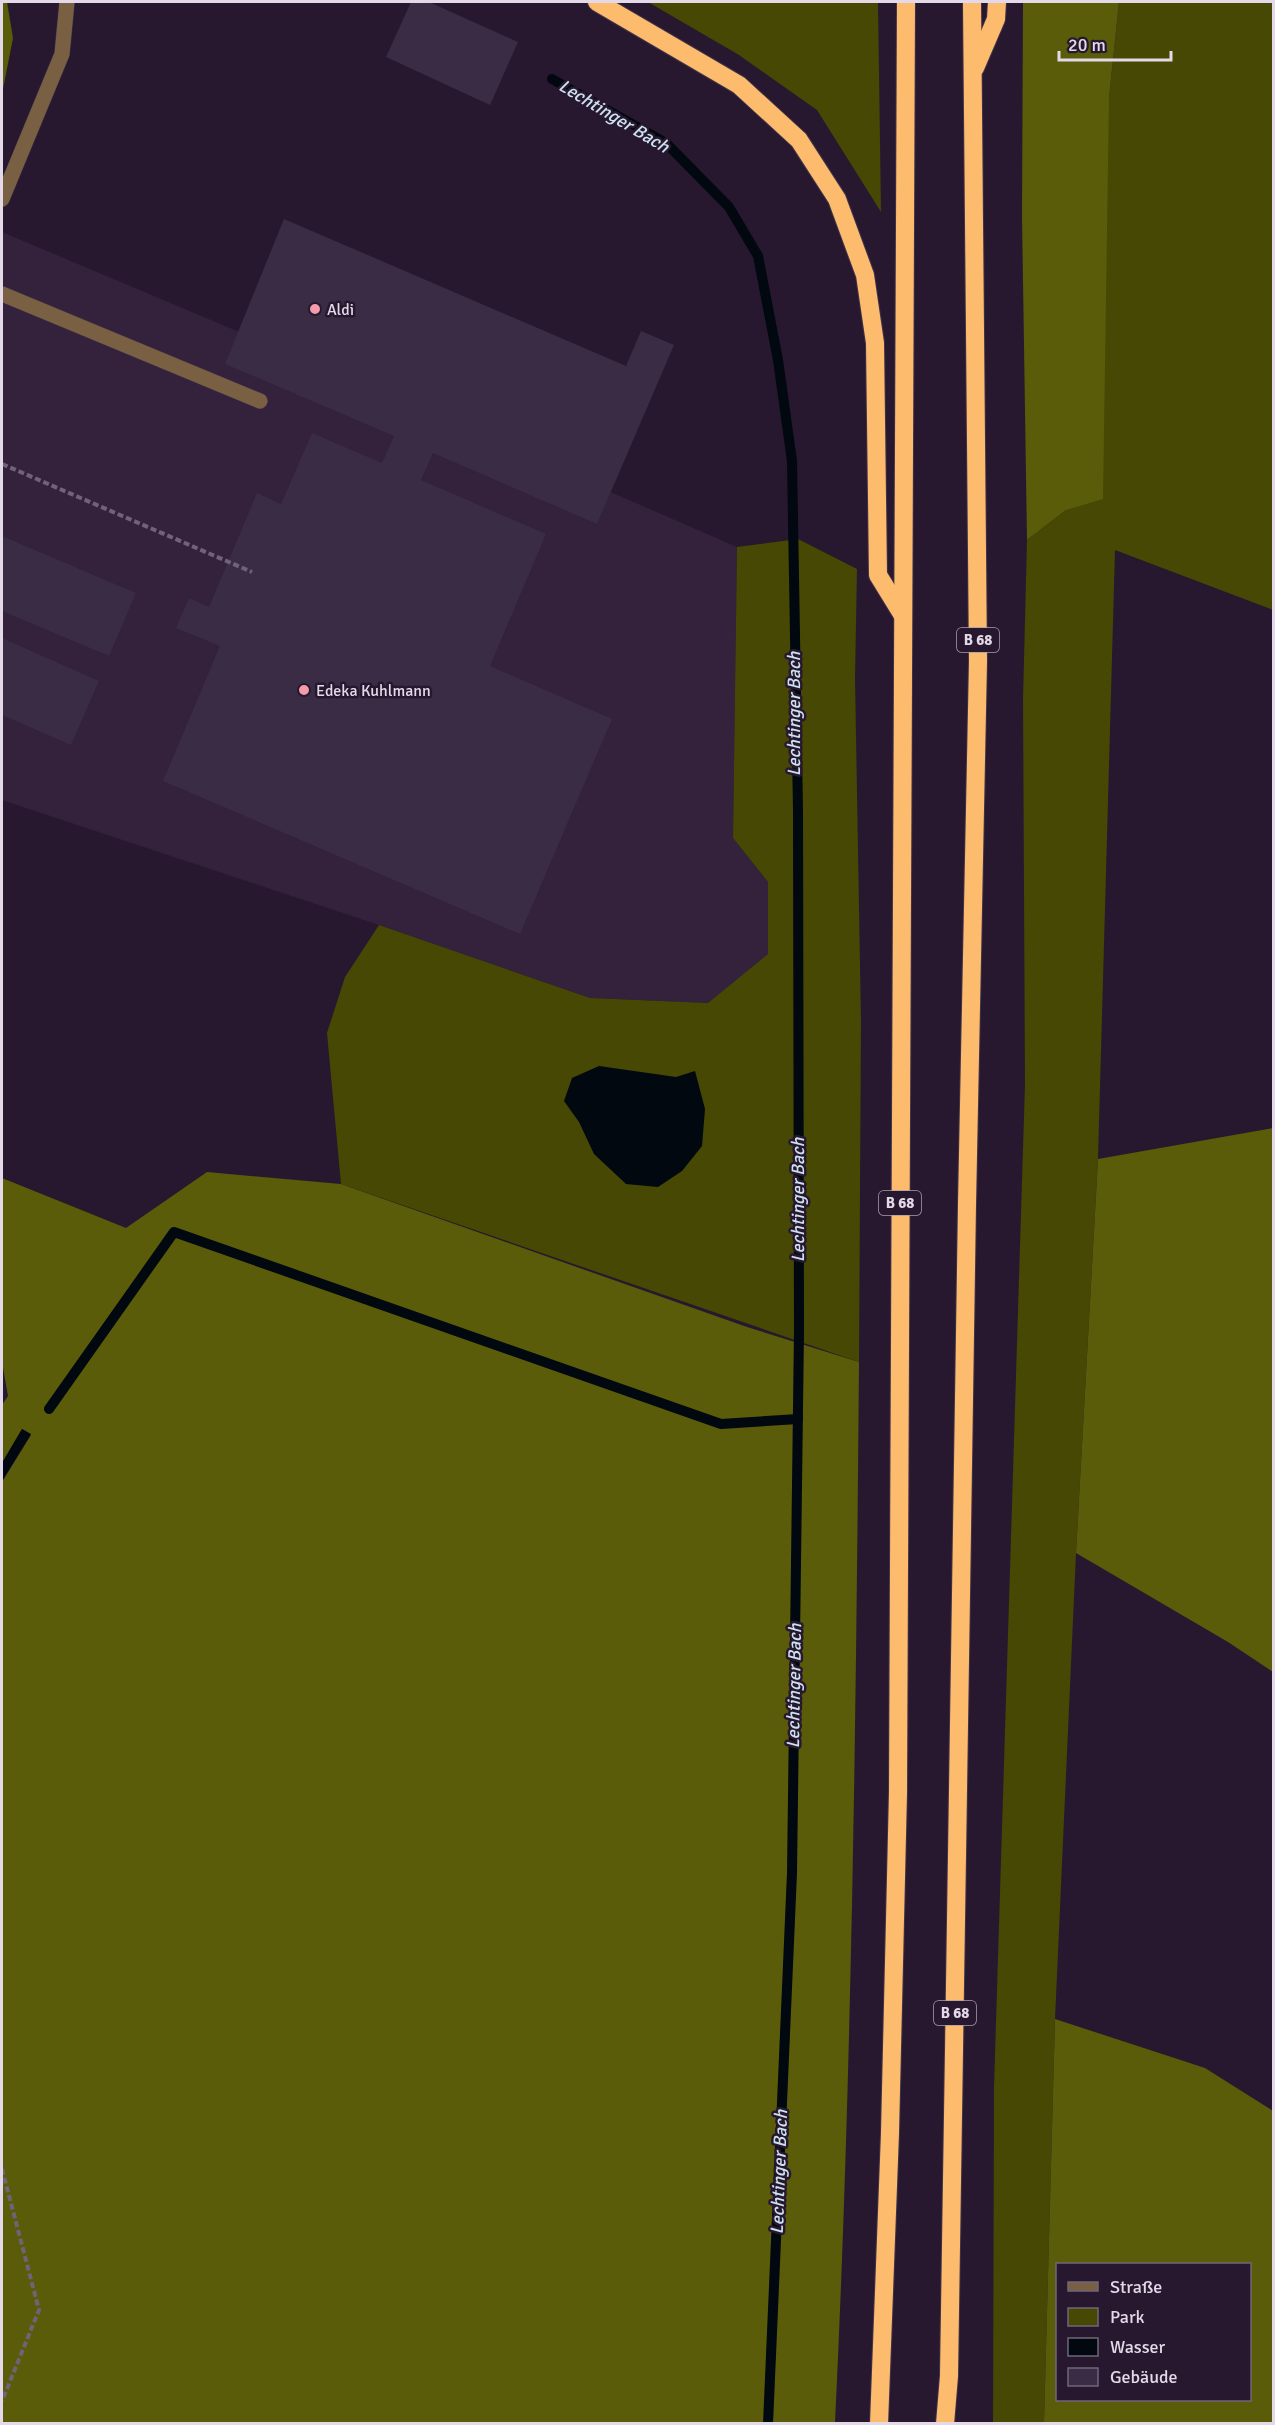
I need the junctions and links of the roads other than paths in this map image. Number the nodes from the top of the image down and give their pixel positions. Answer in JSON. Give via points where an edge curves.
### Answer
{"nodes":[{"id":1,"x":67,"y":2,"type":"edge"},
{"id":2,"x":597,"y":2,"type":"edge"},
{"id":3,"x":906,"y":2,"type":"edge"},
{"id":4,"x":972,"y":2,"type":"edge"},
{"id":5,"x":997,"y":2,"type":"edge"},
{"id":6,"x":972,"y":75,"type":"junction"},
{"id":7,"x":2,"y":200,"type":"edge"},
{"id":8,"x":2,"y":294,"type":"edge"},
{"id":9,"x":260,"y":401,"type":"dead end"},
{"id":10,"x":902,"y":614,"type":"junction"},
{"id":11,"x":879,"y":2424,"type":"edge"},
{"id":12,"x":945,"y":2424,"type":"edge"}],
"edges":[{"from":1,"to":7,"type":"lane","via":[[62,54]]},
{"from":2,"to":10,"type":"highway","via":[[739,85],[799,140],[837,199],[865,275],[875,343],[878,574]]},
{"from":3,"to":10,"type":"highway","number":"B 68"},
{"from":4,"to":6,"type":"highway","number":"B 68"},
{"from":5,"to":6,"type":"highway","via":[[996,19]]},
{"from":6,"to":12,"type":"highway","number":"B 68","via":[[978,661]]},
{"from":8,"to":9,"type":"lane"},
{"from":10,"to":11,"type":"highway","number":"B 68","via":[[898,1792]]}]}
